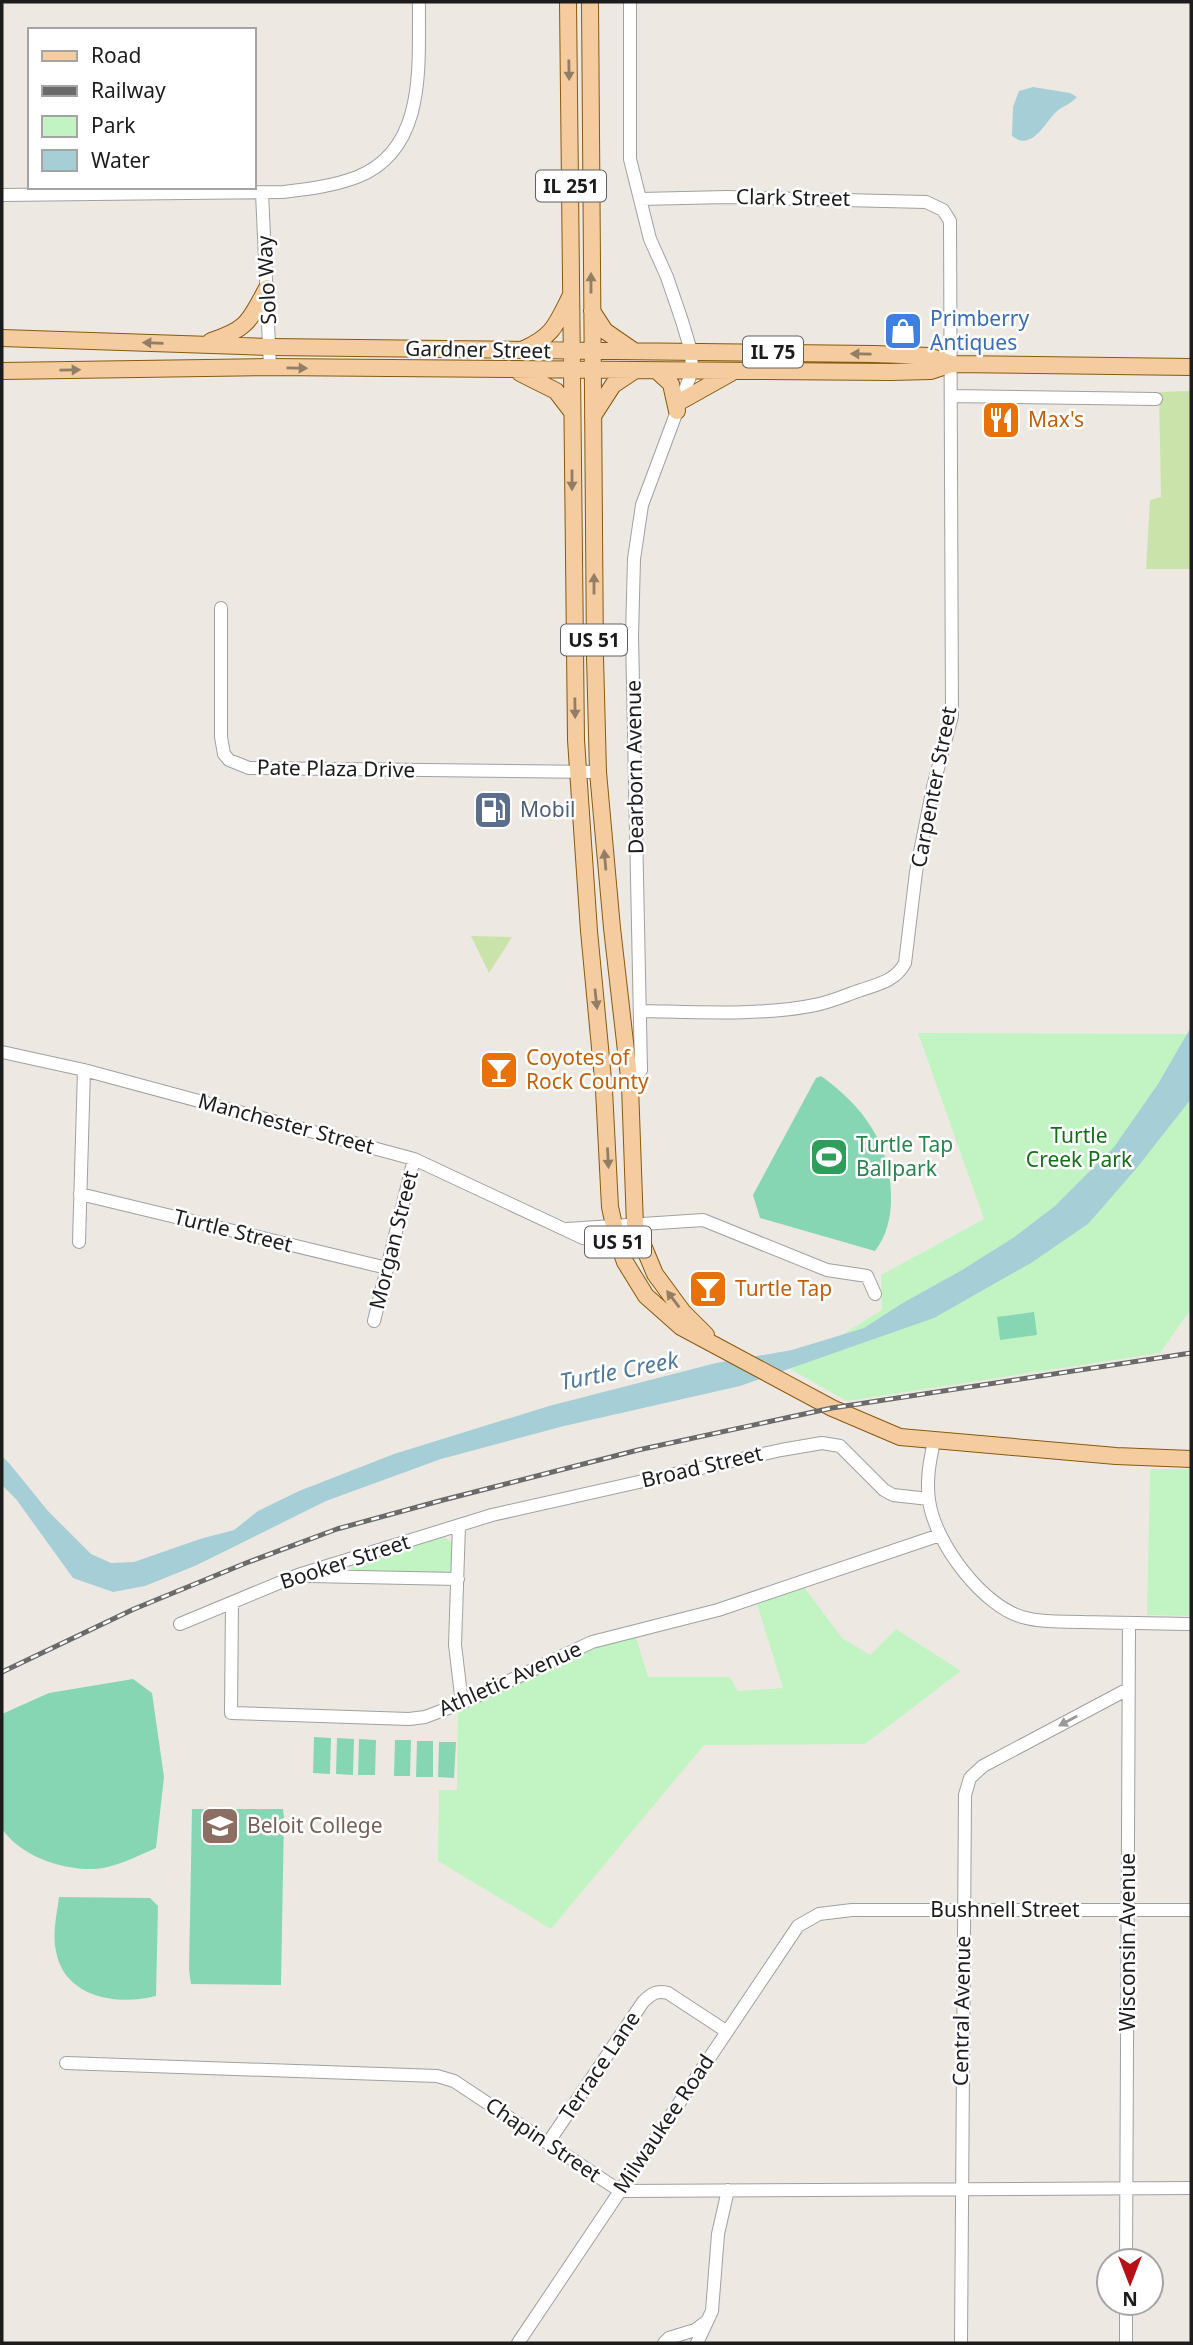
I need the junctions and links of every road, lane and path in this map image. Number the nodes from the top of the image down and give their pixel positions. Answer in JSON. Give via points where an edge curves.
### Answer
{"nodes":[{"id":1,"x":419,"y":2,"type":"edge"},
{"id":2,"x":568,"y":2,"type":"edge"},
{"id":3,"x":590,"y":2,"type":"edge"},
{"id":4,"x":629,"y":2,"type":"edge"},
{"id":5,"x":262,"y":193,"type":"junction"},
{"id":6,"x":2,"y":195,"type":"edge"},
{"id":7,"x":640,"y":199,"type":"junction"},
{"id":8,"x":943,"y":210,"type":"joint"},
{"id":9,"x":267,"y":288,"type":"junction"},
{"id":10,"x":571,"y":295,"type":"junction"},
{"id":11,"x":592,"y":312,"type":"junction"},
{"id":12,"x":2,"y":338,"type":"edge"},
{"id":13,"x":200,"y":345,"type":"junction"},
{"id":14,"x":270,"y":347,"type":"junction"},
{"id":15,"x":520,"y":350,"type":"junction"},
{"id":16,"x":573,"y":351,"type":"junction"},
{"id":17,"x":592,"y":351,"type":"junction"},
{"id":18,"x":634,"y":351,"type":"junction"},
{"id":19,"x":691,"y":351,"type":"junction"},
{"id":20,"x":952,"y":364,"type":"junction"},
{"id":21,"x":1191,"y":367,"type":"edge"},
{"id":22,"x":270,"y":368,"type":"junction"},
{"id":23,"x":511,"y":370,"type":"junction"},
{"id":24,"x":572,"y":370,"type":"junction"},
{"id":25,"x":592,"y":370,"type":"junction"},
{"id":26,"x":2,"y":371,"type":"edge"},
{"id":27,"x":634,"y":371,"type":"junction"},
{"id":28,"x":657,"y":371,"type":"junction"},
{"id":29,"x":692,"y":372,"type":"junction"},
{"id":30,"x":733,"y":372,"type":"junction"},
{"id":31,"x":951,"y":397,"type":"junction"},
{"id":32,"x":1156,"y":399,"type":"dead end"},
{"id":33,"x":679,"y":406,"type":"junction"},
{"id":34,"x":572,"y":412,"type":"junction"},
{"id":35,"x":593,"y":416,"type":"junction"},
{"id":36,"x":221,"y":608,"type":"dead end"},
{"id":37,"x":578,"y":772,"type":"junction"},
{"id":38,"x":598,"y":772,"type":"junction"},
{"id":39,"x":641,"y":1011,"type":"junction"},
{"id":40,"x":2,"y":1052,"type":"edge"},
{"id":41,"x":84,"y":1070,"type":"junction"},
{"id":42,"x":630,"y":1086,"type":"junction"},
{"id":43,"x":414,"y":1159,"type":"junction"},
{"id":44,"x":80,"y":1194,"type":"junction"},
{"id":45,"x":635,"y":1226,"type":"junction"},
{"id":46,"x":615,"y":1231,"type":"junction"},
{"id":47,"x":79,"y":1242,"type":"dead end"},
{"id":48,"x":387,"y":1268,"type":"junction"},
{"id":49,"x":875,"y":1294,"type":"dead end"},
{"id":50,"x":374,"y":1321,"type":"dead end"},
{"id":51,"x":721,"y":1348,"type":"junction"},
{"id":52,"x":934,"y":1441,"type":"junction"},
{"id":53,"x":1191,"y":1459,"type":"edge"},
{"id":54,"x":929,"y":1499,"type":"junction"},
{"id":55,"x":459,"y":1525,"type":"junction"},
{"id":56,"x":940,"y":1535,"type":"junction"},
{"id":57,"x":298,"y":1575,"type":"junction"},
{"id":58,"x":458,"y":1579,"type":"junction"},
{"id":59,"x":232,"y":1603,"type":"junction"},
{"id":60,"x":1129,"y":1623,"type":"junction"},
{"id":61,"x":180,"y":1624,"type":"dead end"},
{"id":62,"x":1191,"y":1624,"type":"edge"},
{"id":63,"x":1128,"y":1689,"type":"junction"},
{"id":64,"x":462,"y":1703,"type":"junction"},
{"id":65,"x":963,"y":1910,"type":"junction"},
{"id":66,"x":1191,"y":1910,"type":"edge"},
{"id":67,"x":1128,"y":1911,"type":"junction"},
{"id":68,"x":819,"y":1914,"type":"joint"},
{"id":69,"x":726,"y":2031,"type":"junction"},
{"id":70,"x":66,"y":2063,"type":"dead end"},
{"id":71,"x":548,"y":2143,"type":"junction"},
{"id":72,"x":1127,"y":2188,"type":"junction"},
{"id":73,"x":1191,"y":2188,"type":"edge"},
{"id":74,"x":960,"y":2189,"type":"junction"},
{"id":75,"x":727,"y":2190,"type":"junction"},
{"id":76,"x":620,"y":2191,"type":"junction"},
{"id":77,"x":1126,"y":2247,"type":"edge"},
{"id":78,"x":1126,"y":2317,"type":"edge"},
{"id":79,"x":707,"y":2321,"type":"junction"},
{"id":80,"x":518,"y":2343,"type":"edge"},
{"id":81,"x":664,"y":2343,"type":"edge"},
{"id":82,"x":697,"y":2343,"type":"edge"},
{"id":83,"x":961,"y":2343,"type":"edge"},
{"id":84,"x":1126,"y":2343,"type":"edge"}],
"edges":[{"from":1,"to":5,"type":"street","via":[[417,91],[408,129],[387,159],[359,177],[323,187]]},
{"from":2,"to":10,"type":"main road","number":"IL 251","one_way":true},
{"from":11,"to":3,"type":"main road","number":"IL 251","one_way":true},
{"from":4,"to":7,"type":"street","name":"Dearborn Avenue","via":[[630,159]]},
{"from":5,"to":6,"type":"street"},
{"from":5,"to":9,"type":"street","name":"Solo Way"},
{"from":7,"to":8,"type":"street","name":"Clark Street","via":[[895,200],[926,202]]},
{"from":7,"to":19,"type":"street","name":"Dearborn Avenue"},
{"from":8,"to":20,"type":"street","name":"Carpenter Street","via":[[950,225]]},
{"from":9,"to":13,"type":"main road","via":[[243,327]]},
{"from":9,"to":14,"type":"street","name":"Solo Way"},
{"from":10,"to":15,"type":"main road","via":[[551,333]]},
{"from":10,"to":16,"type":"main road","number":"IL 251"},
{"from":11,"to":17,"type":"main road","number":"IL 251"},
{"from":11,"to":18,"type":"main road","via":[[605,331]]},
{"from":13,"to":12,"type":"main road","name":"Gardner Street","one_way":true},
{"from":13,"to":14,"type":"main road","name":"Gardner Street"},
{"from":14,"to":15,"type":"main road","name":"Gardner Street"},
{"from":14,"to":22,"type":"street","name":"Solo Way"},
{"from":15,"to":16,"type":"main road","name":"Gardner Street"},
{"from":16,"to":17,"type":"main road","name":"Gardner Street"},
{"from":16,"to":24,"type":"main road","number":"IL 251"},
{"from":17,"to":18,"type":"main road","name":"Gardner Street","number":"IL 75"},
{"from":17,"to":25,"type":"main road","number":"US 51"},
{"from":18,"to":19,"type":"main road","name":"Gardner Street","number":"IL 75"},
{"from":20,"to":19,"type":"main road","name":"Gardner Street","number":"IL 75","one_way":true,"via":[[929,356]]},
{"from":19,"to":29,"type":"street","name":"Dearborn Avenue"},
{"from":20,"to":21,"type":"main road","name":"Gardner Street","number":"IL 75"},
{"from":20,"to":30,"type":"main road","name":"Gardner Street","number":"IL 75","via":[[905,372]]},
{"from":20,"to":31,"type":"street","name":"Carpenter Street"},
{"from":22,"to":23,"type":"main road","name":"Gardner Street","one_way":true},
{"from":26,"to":22,"type":"main road","name":"Gardner Street","one_way":true},
{"from":23,"to":24,"type":"main road","name":"Gardner Street","number":"IL 75"},
{"from":23,"to":34,"type":"main road","via":[[551,388]]},
{"from":24,"to":25,"type":"main road","name":"Gardner Street","number":"IL 75"},
{"from":24,"to":34,"type":"main road","number":"IL 251"},
{"from":25,"to":27,"type":"main road","name":"Gardner Street","number":"IL 75"},
{"from":25,"to":35,"type":"main road","number":"US 51"},
{"from":27,"to":28,"type":"main road","name":"Gardner Street","number":"IL 75"},
{"from":27,"to":35,"type":"main road","via":[[613,385]]},
{"from":28,"to":29,"type":"main road","name":"Gardner Street","number":"IL 75"},
{"from":28,"to":33,"type":"main road","via":[[671,384]]},
{"from":29,"to":30,"type":"main road","name":"Gardner Street","number":"IL 75"},
{"from":29,"to":33,"type":"street","name":"Dearborn Avenue"},
{"from":30,"to":33,"type":"main road"},
{"from":31,"to":32,"type":"street"},
{"from":31,"to":39,"type":"street","name":"Carpenter Street","via":[[951,716],[916,873],[909,943],[899,975],[826,1002],[792,1009]]},
{"from":33,"to":39,"type":"street","name":"Dearborn Avenue","via":[[642,505],[634,559]]},
{"from":34,"to":37,"type":"main road","number":"US 51","one_way":true},
{"from":38,"to":35,"type":"main road","number":"US 51","one_way":true},
{"from":36,"to":37,"type":"street","name":"Pate Plaza Drive","via":[[222,737],[225,754],[237,765]]},
{"from":37,"to":38,"type":"street","name":"Pate Plaza Drive"},
{"from":37,"to":46,"type":"main road","number":"US 51","one_way":true},
{"from":42,"to":38,"type":"main road","number":"US 51","one_way":true},
{"from":39,"to":42,"type":"street","name":"Dearborn Avenue","via":[[641,1070]]},
{"from":40,"to":41,"type":"street","name":"Manchester Street"},
{"from":41,"to":43,"type":"street","name":"Manchester Street"},
{"from":41,"to":44,"type":"street"},
{"from":42,"to":45,"type":"main road","number":"US 51"},
{"from":43,"to":46,"type":"street","name":"Manchester Street","via":[[559,1228]]},
{"from":43,"to":48,"type":"street","name":"Morgan Street"},
{"from":44,"to":47,"type":"street"},
{"from":44,"to":48,"type":"street","name":"Turtle Street"},
{"from":45,"to":46,"type":"street","name":"Manchester Street"},
{"from":45,"to":49,"type":"street","name":"Manchester Street","via":[[703,1220],[827,1270],[867,1276]]},
{"from":51,"to":45,"type":"main road","number":"US 51","one_way":true,"via":[[683,1312],[655,1274]]},
{"from":46,"to":51,"type":"main road","number":"US 51","via":[[625,1262],[646,1296],[681,1327]]},
{"from":48,"to":50,"type":"street","name":"Morgan Street"},
{"from":51,"to":52,"type":"main road","number":"US 51","via":[[832,1408],[900,1437]]},
{"from":52,"to":53,"type":"main road","number":"US 51"},
{"from":52,"to":54,"type":"street"},
{"from":54,"to":55,"type":"street","name":"Broad Street","via":[[893,1495],[840,1446],[822,1443]]},
{"from":54,"to":56,"type":"street"},
{"from":55,"to":57,"type":"street","name":"Booker Street"},
{"from":55,"to":58,"type":"street"},
{"from":56,"to":60,"type":"street","via":[[953,1558],[993,1602],[1013,1615]]},
{"from":56,"to":64,"type":"street","name":"Athletic Avenue","via":[[718,1611],[592,1643]]},
{"from":57,"to":58,"type":"street"},
{"from":57,"to":59,"type":"street","name":"Booker Street"},
{"from":58,"to":64,"type":"street","via":[[454,1645]]},
{"from":59,"to":61,"type":"street"},
{"from":59,"to":64,"type":"street","name":"Athletic Avenue","via":[[231,1713],[409,1719]]},
{"from":60,"to":62,"type":"street"},
{"from":60,"to":63,"type":"street","name":"Wisconsin Avenue"},
{"from":63,"to":65,"type":"street","name":"Central Avenue","one_way":true,"via":[[983,1766],[970,1778],[965,1795]]},
{"from":63,"to":67,"type":"street","name":"Wisconsin Avenue"},
{"from":65,"to":67,"type":"street","name":"Bushnell Street"},
{"from":65,"to":68,"type":"street","name":"Bushnell Street"},
{"from":65,"to":74,"type":"street","name":"Central Avenue"},
{"from":66,"to":67,"type":"street","name":"Bushnell Street"},
{"from":67,"to":72,"type":"street","name":"Wisconsin Avenue"},
{"from":68,"to":69,"type":"street","name":"Milwaukee Road","via":[[788,1938]]},
{"from":69,"to":71,"type":"street","name":"Terrace Lane","via":[[668,1993],[655,1992],[643,2002]]},
{"from":69,"to":76,"type":"street","name":"Milwaukee Road"},
{"from":70,"to":71,"type":"street","name":"Chapin Street","via":[[437,2076],[454,2081]]},
{"from":71,"to":76,"type":"street","name":"Chapin Street"},
{"from":72,"to":73,"type":"street","name":"Chapin Street"},
{"from":72,"to":74,"type":"street","name":"Chapin Street"},
{"from":72,"to":77,"type":"street","name":"Wisconsin Avenue"},
{"from":74,"to":75,"type":"street","name":"Chapin Street"},
{"from":74,"to":83,"type":"street","name":"Central Avenue"},
{"from":75,"to":76,"type":"street","name":"Chapin Street"},
{"from":75,"to":79,"type":"street"},
{"from":76,"to":80,"type":"street","name":"Milwaukee Road"},
{"from":78,"to":84,"type":"street"},
{"from":79,"to":81,"type":"street"},
{"from":79,"to":82,"type":"street"}]}
